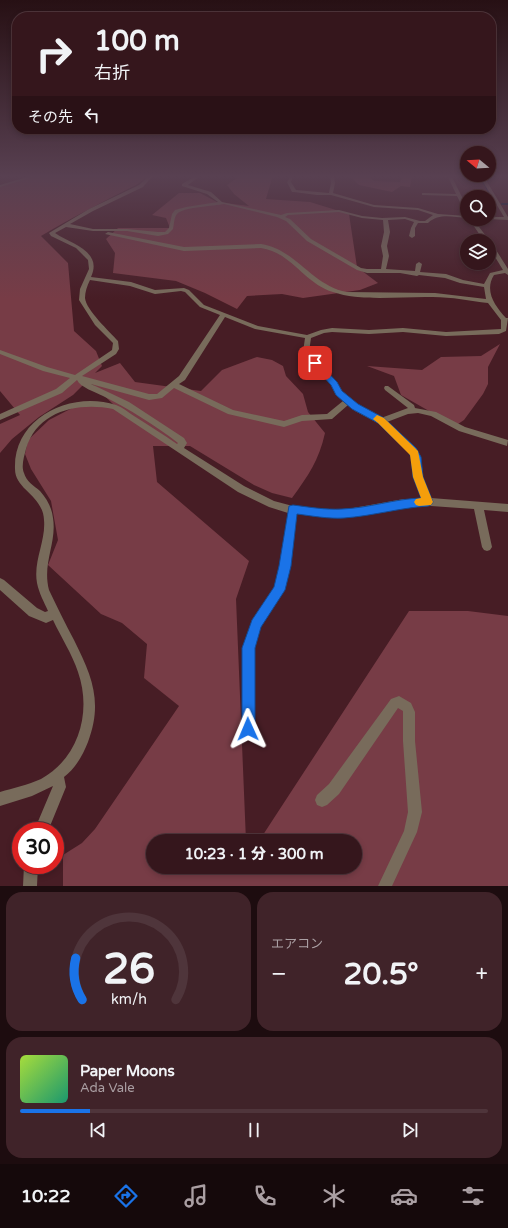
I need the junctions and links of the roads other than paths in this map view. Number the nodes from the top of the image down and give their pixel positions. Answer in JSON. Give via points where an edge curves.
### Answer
{"nodes":[{"id":1,"x":80,"y":216,"type":"edge"},
{"id":2,"x":174,"y":216,"type":"edge"},
{"id":3,"x":276,"y":216,"type":"edge"},
{"id":4,"x":359,"y":216,"type":"edge"},
{"id":5,"x":434,"y":216,"type":"edge"},
{"id":6,"x":282,"y":218,"type":"joint"},
{"id":7,"x":496,"y":218,"type":"edge"},
{"id":8,"x":385,"y":219,"type":"junction"},
{"id":9,"x":507,"y":219,"type":"edge"},
{"id":10,"x":416,"y":222,"type":"junction"},
{"id":11,"x":65,"y":225,"type":"junction"},
{"id":12,"x":86,"y":230,"type":"junction"},
{"id":13,"x":412,"y":236,"type":"dead end"},
{"id":14,"x":496,"y":255,"type":"edge"},
{"id":15,"x":419,"y":264,"type":"dead end"},
{"id":16,"x":383,"y":271,"type":"junction"},
{"id":17,"x":507,"y":272,"type":"edge"},
{"id":18,"x":417,"y":274,"type":"junction"},
{"id":19,"x":88,"y":278,"type":"junction"},
{"id":20,"x":487,"y":286,"type":"junction"},
{"id":21,"x":489,"y":301,"type":"junction"},
{"id":22,"x":224,"y":314,"type":"junction"},
{"id":23,"x":506,"y":320,"type":"edge"},
{"id":24,"x":308,"y":337,"type":"junction"},
{"id":25,"x":0,"y":352,"type":"edge"},
{"id":26,"x":76,"y":377,"type":"junction"},
{"id":27,"x":174,"y":385,"type":"junction"},
{"id":28,"x":388,"y":388,"type":"dead end"},
{"id":29,"x":348,"y":401,"type":"junction"},
{"id":30,"x":412,"y":410,"type":"junction"},
{"id":31,"x":0,"y":417,"type":"edge"},
{"id":32,"x":381,"y":421,"type":"junction"},
{"id":33,"x":508,"y":443,"type":"edge"},
{"id":34,"x":178,"y":448,"type":"junction"},
{"id":35,"x":428,"y":502,"type":"junction"},
{"id":36,"x":478,"y":505,"type":"junction"},
{"id":37,"x":508,"y":508,"type":"edge"},
{"id":38,"x":293,"y":509,"type":"junction"},
{"id":39,"x":488,"y":547,"type":"dead end"},
{"id":40,"x":0,"y":583,"type":"edge"},
{"id":41,"x":54,"y":613,"type":"junction"},
{"id":42,"x":248,"y":729,"type":"dead end"},
{"id":43,"x":57,"y":775,"type":"junction"},
{"id":44,"x":0,"y":799,"type":"edge"},
{"id":45,"x":322,"y":800,"type":"dead end"},
{"id":46,"x":45,"y":822,"type":"edge"},
{"id":47,"x":31,"y":874,"type":"edge"},
{"id":48,"x":30,"y":886,"type":"edge"},
{"id":49,"x":385,"y":886,"type":"edge"}],
"edges":[{"from":1,"to":11,"type":"street"},
{"from":2,"to":12,"type":"street","via":[[171,229],[162,233]]},
{"from":3,"to":6,"type":"street"},
{"from":4,"to":8,"type":"street"},
{"from":5,"to":10,"type":"street","via":[[426,222]]},
{"from":6,"to":16,"type":"street","via":[[288,220],[309,240],[356,267],[368,271]]},
{"from":7,"to":9,"type":"street"},
{"from":8,"to":10,"type":"street","via":[[405,218]]},
{"from":8,"to":16,"type":"street","via":[[387,232]]},
{"from":10,"to":13,"type":"street"},
{"from":11,"to":12,"type":"street"},
{"from":11,"to":19,"type":"street","via":[[52,234],[78,247],[89,257],[92,266]]},
{"from":12,"to":21,"type":"street","via":[[84,231],[87,233],[118,235],[177,248],[269,247],[278,250],[322,285],[343,293],[435,295]]},
{"from":14,"to":17,"type":"street"},
{"from":15,"to":18,"type":"street"},
{"from":16,"to":18,"type":"street"},
{"from":17,"to":20,"type":"street","via":[[492,274]]},
{"from":18,"to":20,"type":"street","via":[[446,276],[462,282]]},
{"from":19,"to":22,"type":"street","via":[[131,284],[155,292],[182,289],[202,306]]},
{"from":19,"to":26,"type":"street","via":[[81,292],[82,300],[97,324],[117,345],[112,355]]},
{"from":20,"to":21,"type":"street"},
{"from":21,"to":23,"type":"street"},
{"from":22,"to":24,"type":"street","via":[[260,329]]},
{"from":22,"to":27,"type":"street","via":[[185,374]]},
{"from":23,"to":24,"type":"street","via":[[504,330],[500,332],[446,334],[403,330],[332,330]]},
{"from":24,"to":29,"type":"street","via":[[307,354]]},
{"from":25,"to":26,"type":"street"},
{"from":26,"to":27,"type":"street","via":[[152,398]]},
{"from":26,"to":31,"type":"street","via":[[59,391]]},
{"from":26,"to":34,"type":"street","via":[[122,402],[181,440]]},
{"from":27,"to":29,"type":"street","via":[[231,412],[284,424],[302,418],[329,417]]},
{"from":28,"to":30,"type":"street"},
{"from":29,"to":32,"type":"street"},
{"from":30,"to":32,"type":"street"},
{"from":30,"to":33,"type":"street","via":[[433,414],[462,429]]},
{"from":32,"to":35,"type":"street","via":[[415,454],[418,477]]},
{"from":34,"to":38,"type":"street","via":[[241,489],[272,504]]},
{"from":34,"to":41,"type":"street","via":[[115,407],[99,403],[58,410],[31,430],[23,443],[19,469],[22,478],[40,497],[48,512],[48,531],[40,578]]},
{"from":35,"to":36,"type":"street"},
{"from":35,"to":38,"type":"street","via":[[404,503],[342,514]]},
{"from":36,"to":37,"type":"street"},
{"from":36,"to":39,"type":"street"},
{"from":38,"to":42,"type":"street","via":[[279,590],[256,624],[249,648]]},
{"from":40,"to":41,"type":"street","via":[[33,612],[46,618]]},
{"from":41,"to":43,"type":"street","via":[[84,670],[88,681],[90,707],[82,744],[68,765]]},
{"from":43,"to":44,"type":"street","via":[[38,786]]},
{"from":43,"to":46,"type":"street","via":[[60,787]]},
{"from":45,"to":49,"type":"street","via":[[334,789],[394,703],[403,703],[409,712],[415,812],[410,832]]},
{"from":47,"to":48,"type":"street"}]}
